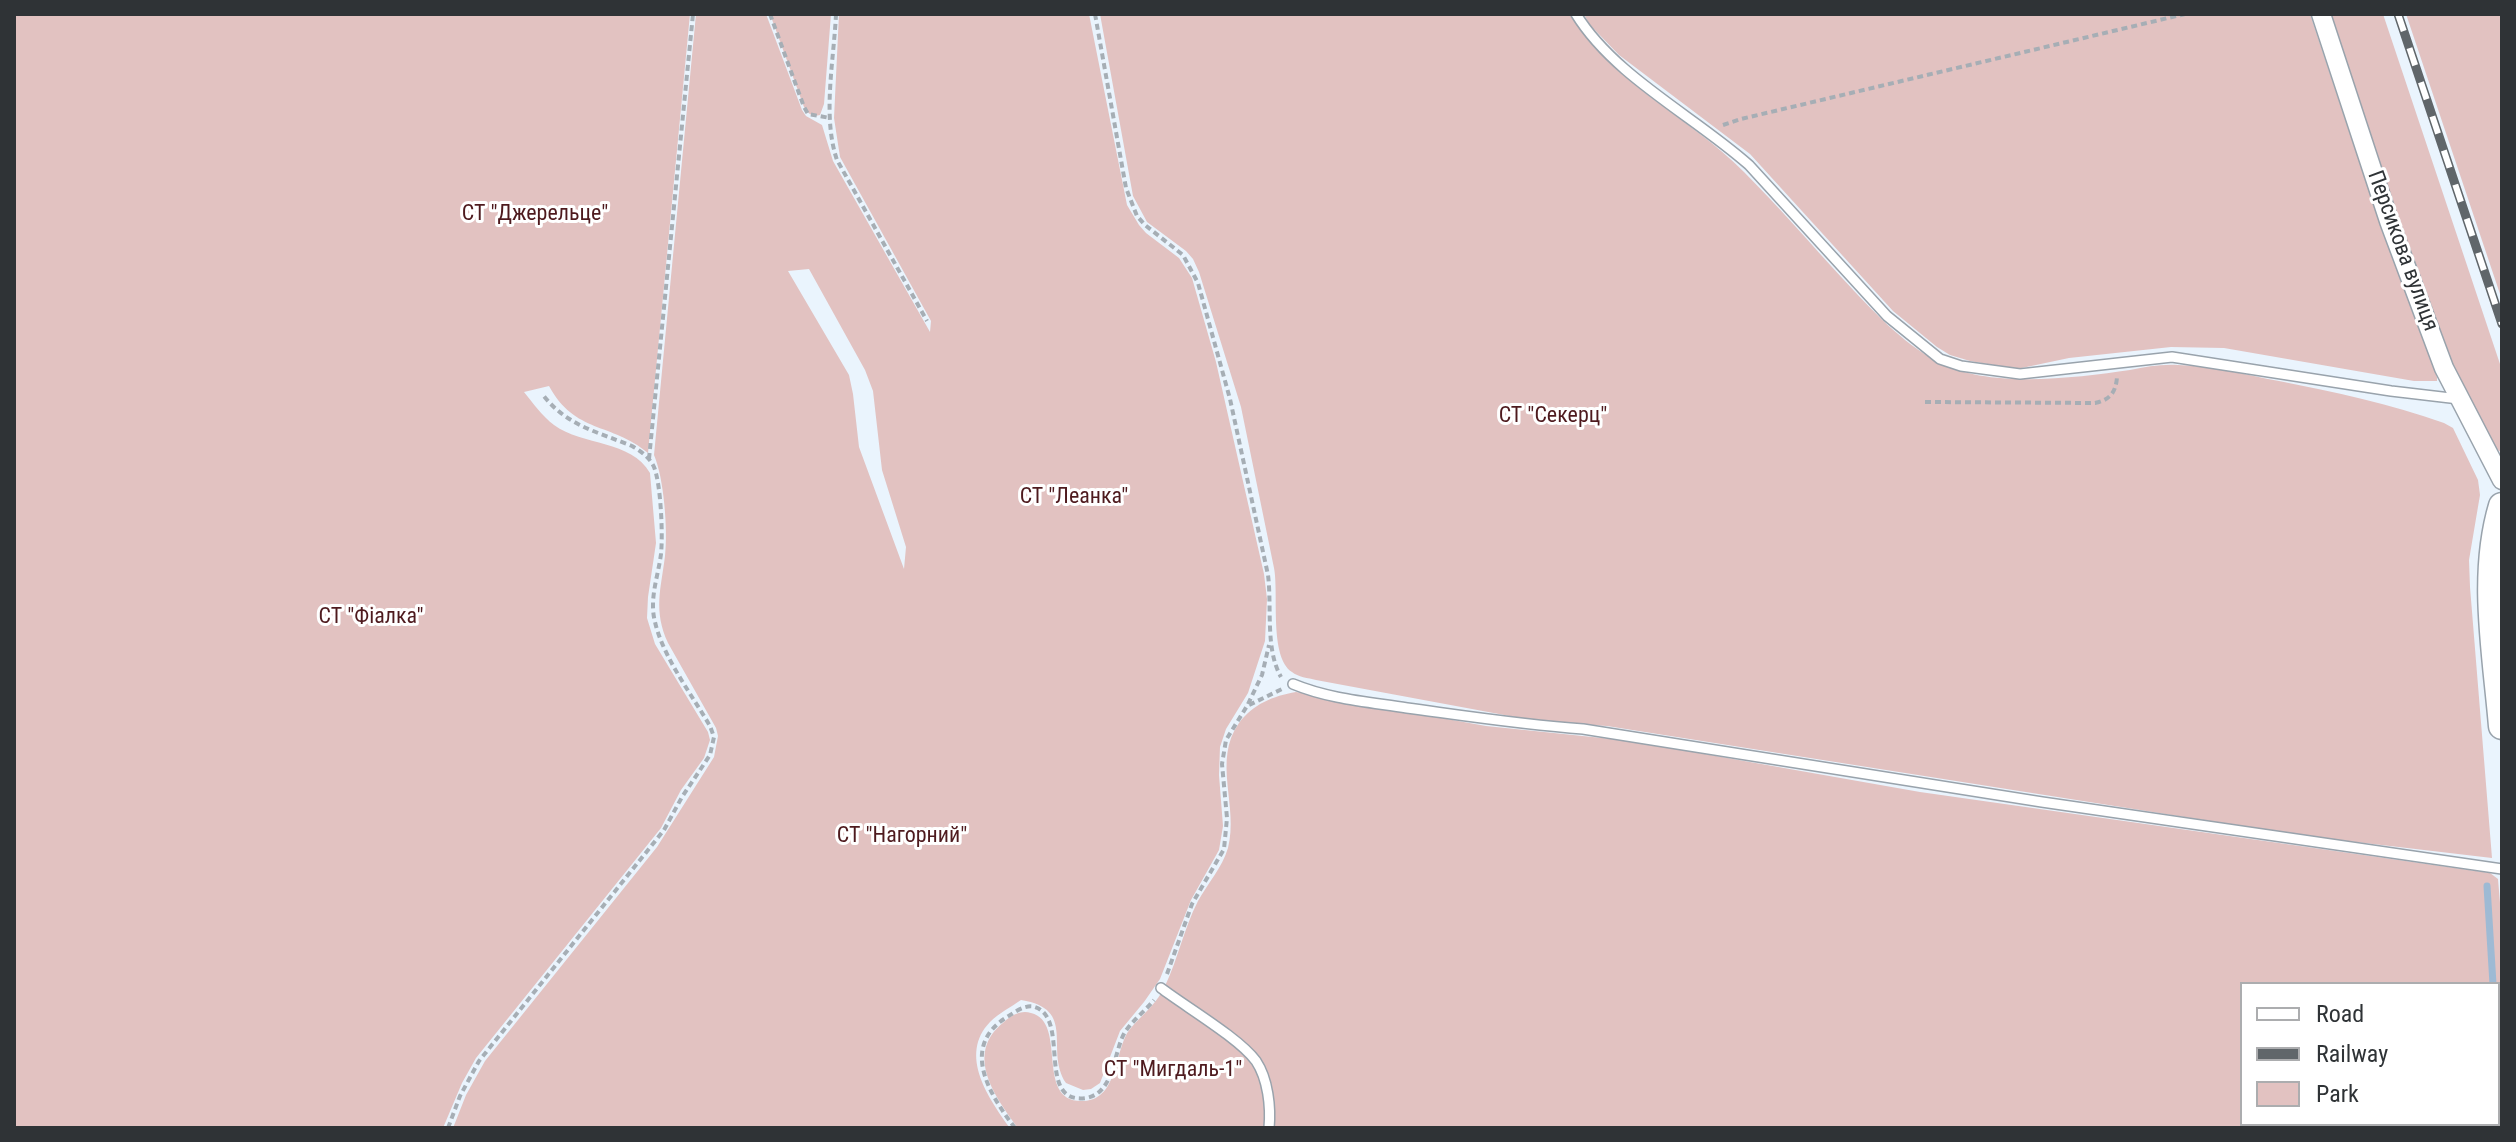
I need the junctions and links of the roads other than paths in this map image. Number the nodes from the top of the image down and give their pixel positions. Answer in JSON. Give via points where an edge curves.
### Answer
{"nodes":[{"id":1,"x":1576,"y":14,"type":"edge"},
{"id":2,"x":2321,"y":14,"type":"edge"},
{"id":3,"x":2459,"y":399,"type":"junction"},
{"id":4,"x":2502,"y":480,"type":"edge"},
{"id":5,"x":2502,"y":506,"type":"edge"},
{"id":6,"x":1293,"y":684,"type":"road end"},
{"id":7,"x":2502,"y":726,"type":"edge"},
{"id":8,"x":2502,"y":869,"type":"edge"},
{"id":9,"x":1161,"y":988,"type":"road end"},
{"id":10,"x":1269,"y":1128,"type":"edge"}],
"edges":[{"from":1,"to":3,"type":"lane","via":[[1616,62],[1763,179],[1887,316],[1940,359],[2020,374],[2191,358]]},
{"from":2,"to":3,"type":"street","name":"Персикова вулиця","via":[[2389,221]]},
{"from":3,"to":4,"type":"street","name":"Персикова вулиця"},
{"from":5,"to":7,"type":"main road","via":[[2492,591]]},
{"from":6,"to":8,"type":"lane","via":[[1374,703],[1583,729]]},
{"from":9,"to":10,"type":"lane","via":[[1258,1063],[1267,1090]]}]}
